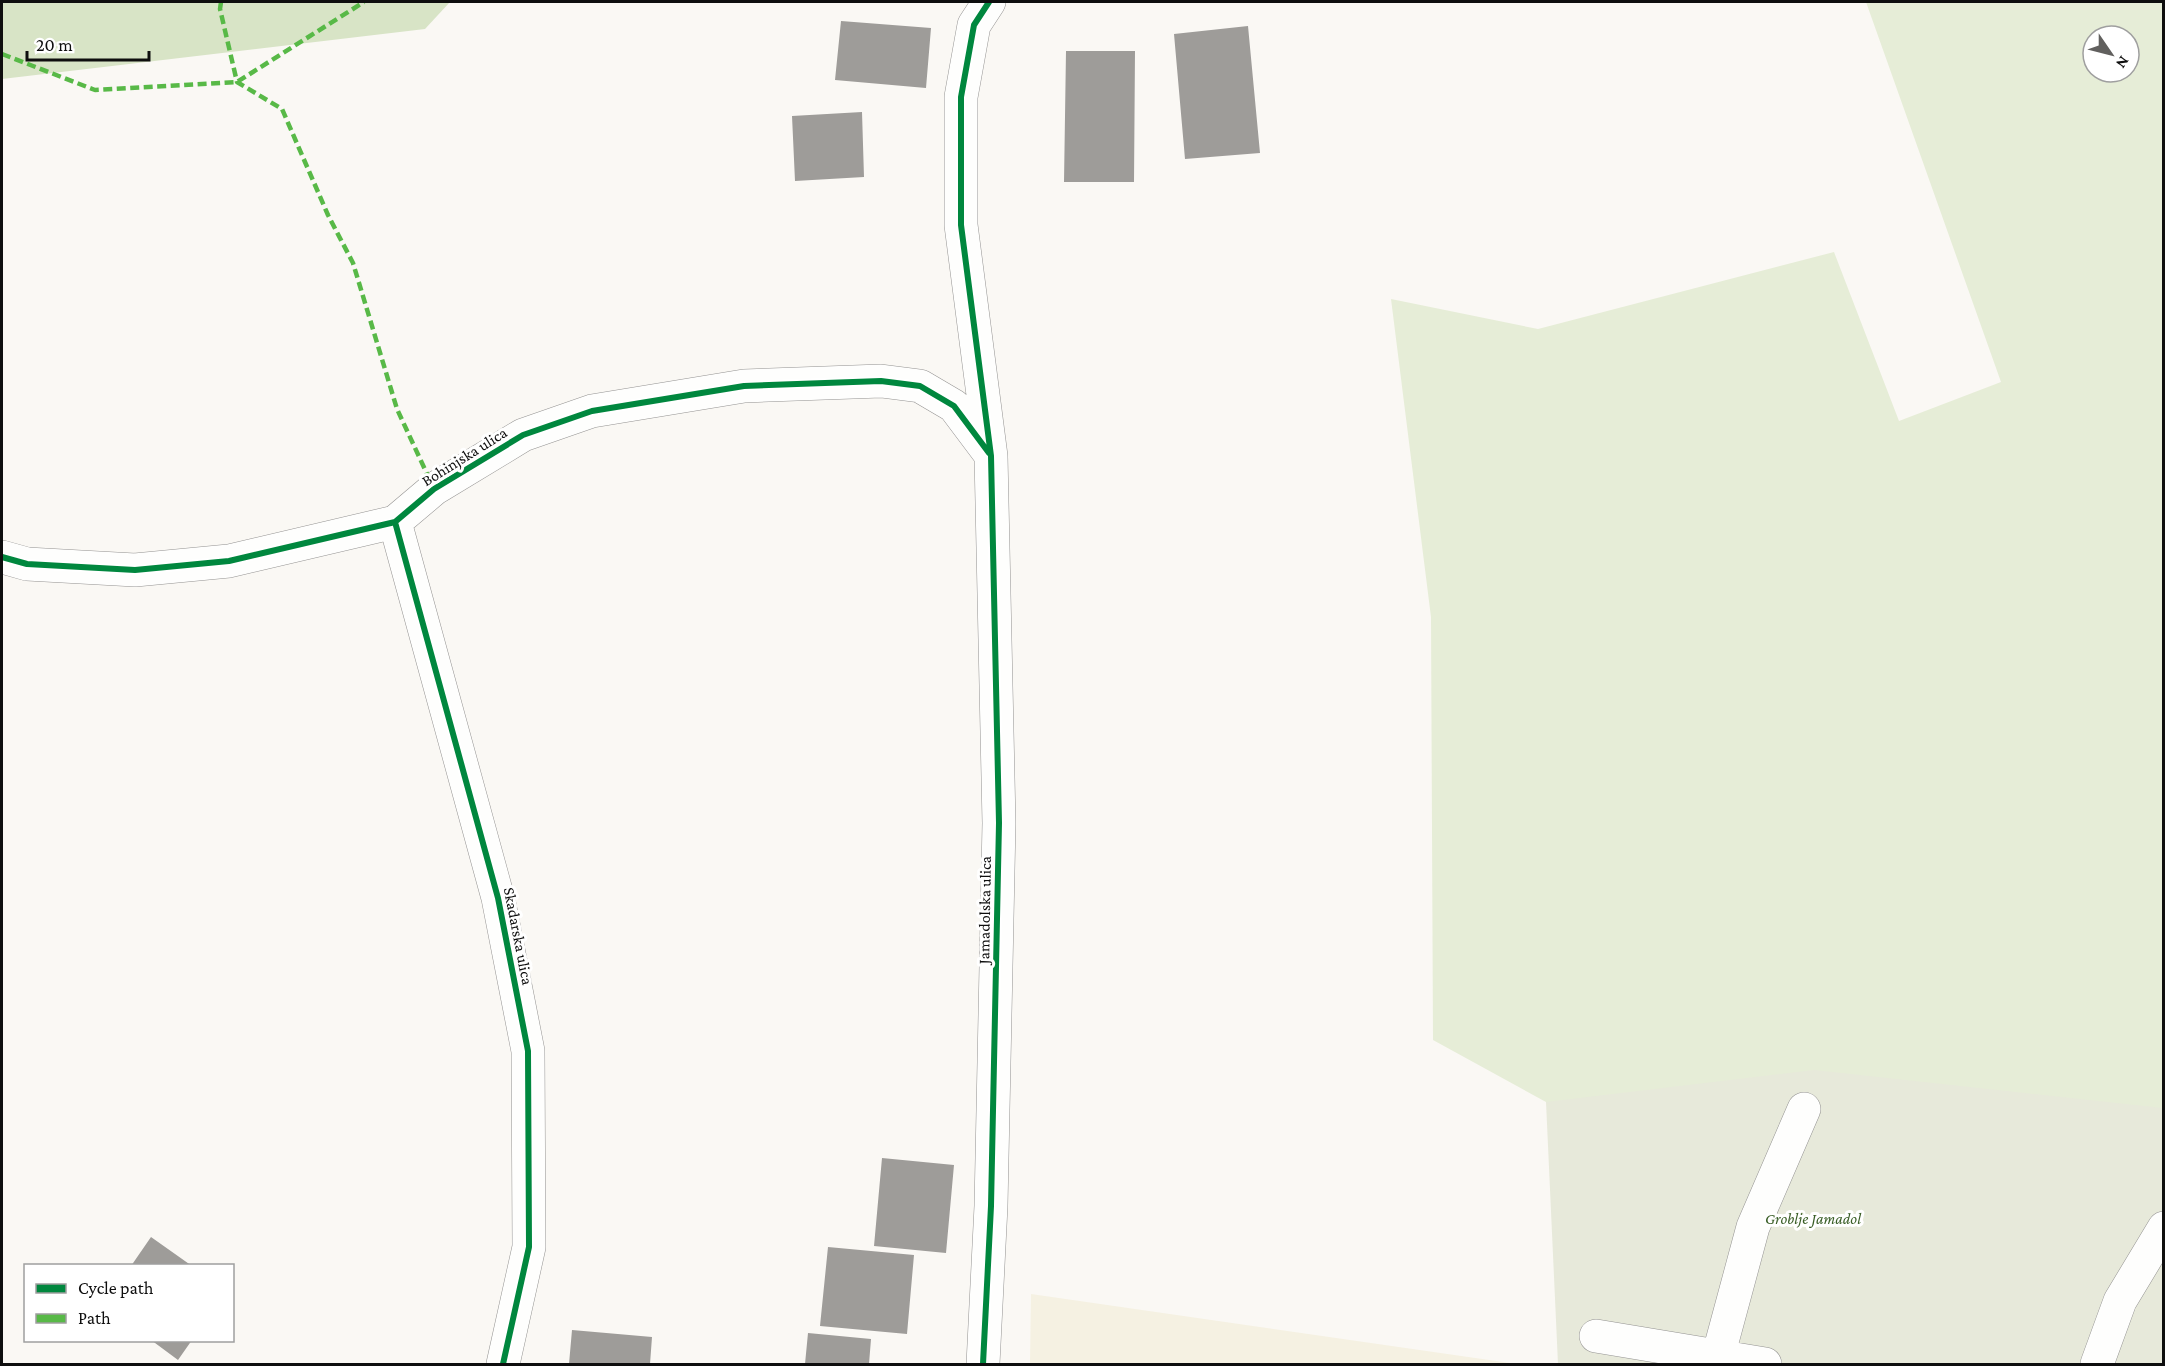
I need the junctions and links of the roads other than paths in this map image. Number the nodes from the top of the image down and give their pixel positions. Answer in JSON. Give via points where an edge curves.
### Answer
{"nodes":[{"id":1,"x":989,"y":2,"type":"edge"},
{"id":2,"x":991,"y":456,"type":"junction"},
{"id":3,"x":395,"y":522,"type":"junction"},
{"id":4,"x":2,"y":557,"type":"edge"},
{"id":5,"x":1804,"y":1109,"type":"dead end"},
{"id":6,"x":2163,"y":1228,"type":"edge"},
{"id":7,"x":1596,"y":1336,"type":"dead end"},
{"id":8,"x":1716,"y":1361,"type":"edge"},
{"id":9,"x":503,"y":1365,"type":"edge"},
{"id":10,"x":983,"y":1365,"type":"edge"},
{"id":11,"x":1765,"y":1365,"type":"edge"},
{"id":12,"x":2097,"y":1365,"type":"edge"}],
"edges":[{"from":1,"to":2,"type":"street","name":"Jamadolska ulica","via":[[974,25],[961,98],[961,225]]},
{"from":2,"to":3,"type":"street","name":"Bohinjska ulica","via":[[954,406],[920,386],[881,381],[744,386],[592,411],[523,435],[434,489]]},
{"from":2,"to":10,"type":"street","name":"Jamadolska ulica","via":[[999,823],[991,1206]]},
{"from":3,"to":4,"type":"street","name":"Bohinjska ulica","via":[[229,561],[135,570],[27,564]]},
{"from":3,"to":9,"type":"street","name":"Skadarska ulica","via":[[498,898],[528,1051],[529,1247]]},
{"from":5,"to":8,"type":"street","via":[[1753,1227]]},
{"from":6,"to":12,"type":"street","via":[[2121,1300]]},
{"from":7,"to":8,"type":"street"},
{"from":8,"to":11,"type":"street"}]}
